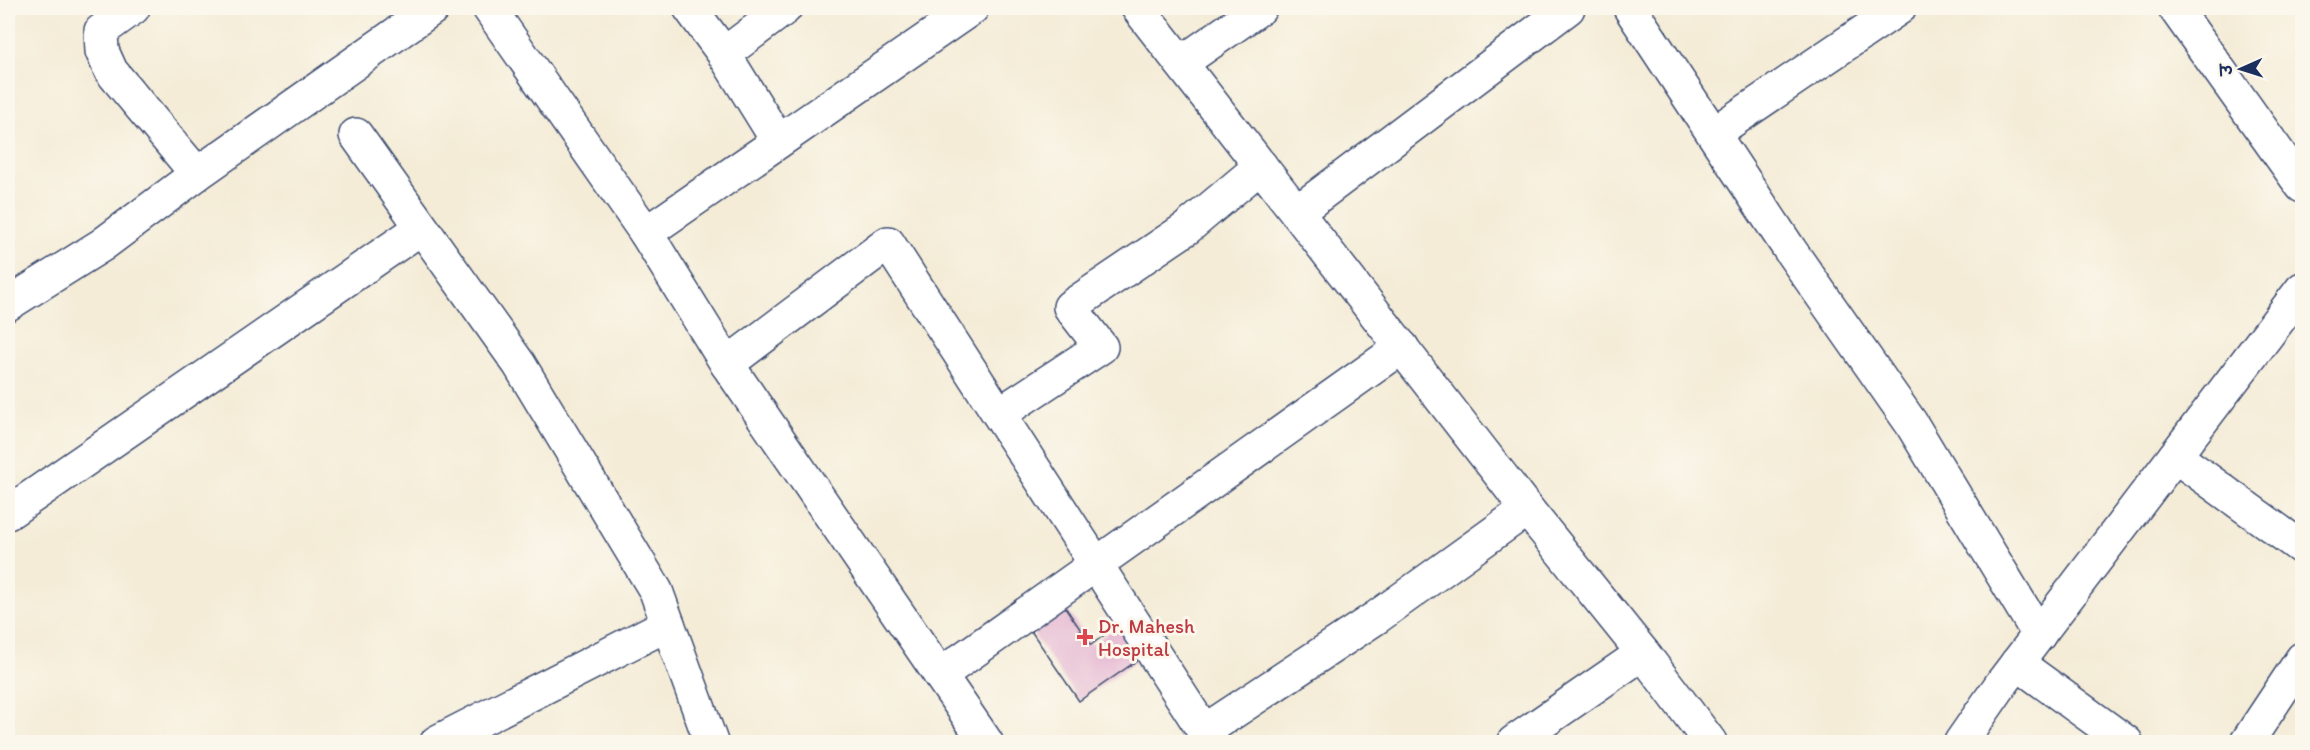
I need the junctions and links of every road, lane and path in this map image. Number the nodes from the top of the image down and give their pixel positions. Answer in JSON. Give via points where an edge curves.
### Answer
{"nodes":[{"id":1,"x":133,"y":8,"type":"edge"},
{"id":2,"x":433,"y":8,"type":"edge"},
{"id":3,"x":489,"y":8,"type":"edge"},
{"id":4,"x":690,"y":8,"type":"edge"},
{"id":5,"x":785,"y":8,"type":"edge"},
{"id":6,"x":972,"y":8,"type":"edge"},
{"id":7,"x":1138,"y":8,"type":"edge"},
{"id":8,"x":1260,"y":8,"type":"edge"},
{"id":9,"x":1568,"y":8,"type":"edge"},
{"id":10,"x":1630,"y":8,"type":"edge"},
{"id":11,"x":1899,"y":8,"type":"edge"},
{"id":12,"x":2175,"y":8,"type":"edge"},
{"id":13,"x":724,"y":54,"type":"junction"},
{"id":14,"x":1180,"y":63,"type":"junction"},
{"id":15,"x":1714,"y":133,"type":"junction"},
{"id":16,"x":356,"y":135,"type":"dead end"},
{"id":17,"x":778,"y":141,"type":"junction"},
{"id":18,"x":1261,"y":166,"type":"junction"},
{"id":19,"x":197,"y":174,"type":"junction"},
{"id":20,"x":2302,"y":186,"type":"edge"},
{"id":21,"x":1297,"y":212,"type":"junction"},
{"id":22,"x":421,"y":228,"type":"junction"},
{"id":23,"x":646,"y":233,"type":"junction"},
{"id":24,"x":2302,"y":289,"type":"edge"},
{"id":25,"x":11,"y":293,"type":"edge"},
{"id":26,"x":1402,"y":347,"type":"junction"},
{"id":27,"x":727,"y":364,"type":"junction"},
{"id":28,"x":999,"y":414,"type":"junction"},
{"id":29,"x":2175,"y":456,"type":"junction"},
{"id":30,"x":1527,"y":509,"type":"junction"},
{"id":31,"x":8,"y":513,"type":"edge"},
{"id":32,"x":2302,"y":548,"type":"edge"},
{"id":33,"x":1096,"y":565,"type":"junction"},
{"id":34,"x":668,"y":624,"type":"junction"},
{"id":35,"x":2039,"y":635,"type":"junction"},
{"id":36,"x":1643,"y":653,"type":"junction"},
{"id":37,"x":2302,"y":659,"type":"edge"},
{"id":38,"x":2017,"y":663,"type":"junction"},
{"id":39,"x":940,"y":675,"type":"junction"},
{"id":40,"x":1207,"y":737,"type":"edge"},
{"id":41,"x":437,"y":742,"type":"edge"},
{"id":42,"x":711,"y":742,"type":"edge"},
{"id":43,"x":986,"y":742,"type":"edge"},
{"id":44,"x":1514,"y":742,"type":"edge"},
{"id":45,"x":1710,"y":742,"type":"edge"},
{"id":46,"x":1961,"y":742,"type":"edge"},
{"id":47,"x":2126,"y":742,"type":"edge"},
{"id":48,"x":2247,"y":742,"type":"edge"}],
"edges":[{"from":1,"to":19,"type":"street","via":[[101,31],[102,51],[111,71]]},
{"from":2,"to":19,"type":"street"},
{"from":3,"to":23,"type":"street"},
{"from":4,"to":13,"type":"street"},
{"from":5,"to":13,"type":"street"},
{"from":6,"to":17,"type":"street"},
{"from":7,"to":14,"type":"street"},
{"from":8,"to":14,"type":"street"},
{"from":9,"to":21,"type":"street"},
{"from":10,"to":15,"type":"street"},
{"from":11,"to":15,"type":"street"},
{"from":12,"to":20,"type":"street"},
{"from":13,"to":17,"type":"street"},
{"from":14,"to":18,"type":"street"},
{"from":15,"to":35,"type":"street","via":[[1911,423]]},
{"from":16,"to":22,"type":"street"},
{"from":17,"to":23,"type":"street"},
{"from":18,"to":21,"type":"street"},
{"from":18,"to":28,"type":"street","via":[[1187,228],[1070,307],[1101,348]]},
{"from":19,"to":25,"type":"street","via":[[102,244]]},
{"from":21,"to":26,"type":"street"},
{"from":22,"to":31,"type":"street"},
{"from":22,"to":34,"type":"street","via":[[519,364],[656,591]]},
{"from":23,"to":27,"type":"street"},
{"from":24,"to":29,"type":"street"},
{"from":26,"to":30,"type":"street"},
{"from":26,"to":33,"type":"street"},
{"from":27,"to":28,"type":"street","via":[[888,243]]},
{"from":27,"to":39,"type":"street"},
{"from":28,"to":33,"type":"street"},
{"from":29,"to":32,"type":"street"},
{"from":29,"to":35,"type":"street"},
{"from":30,"to":36,"type":"street"},
{"from":30,"to":40,"type":"street"},
{"from":33,"to":39,"type":"street"},
{"from":33,"to":40,"type":"street"},
{"from":34,"to":41,"type":"street"},
{"from":34,"to":42,"type":"street"},
{"from":35,"to":38,"type":"street"},
{"from":36,"to":44,"type":"street"},
{"from":36,"to":45,"type":"street"},
{"from":37,"to":48,"type":"street"},
{"from":38,"to":46,"type":"street"},
{"from":38,"to":47,"type":"street"},
{"from":39,"to":43,"type":"street"}]}
